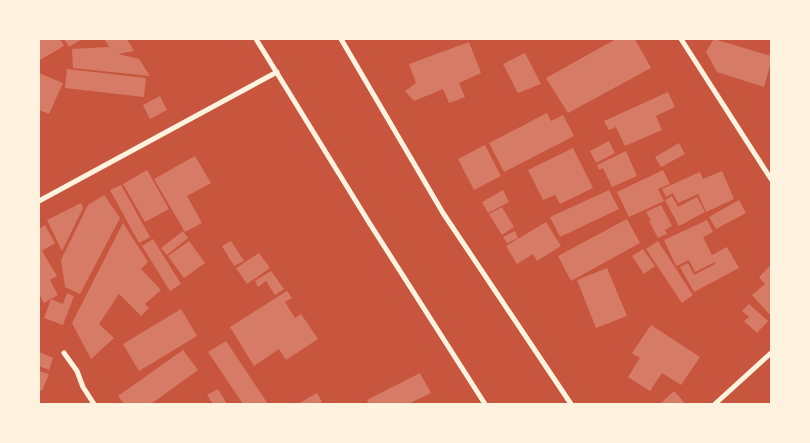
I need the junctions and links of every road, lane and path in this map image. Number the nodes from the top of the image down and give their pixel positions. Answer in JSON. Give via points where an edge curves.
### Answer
{"nodes":[{"id":1,"x":256,"y":39,"type":"edge"},
{"id":2,"x":342,"y":39,"type":"edge"},
{"id":3,"x":681,"y":39,"type":"edge"},
{"id":4,"x":277,"y":72,"type":"junction"},
{"id":5,"x":771,"y":179,"type":"edge"},
{"id":6,"x":39,"y":201,"type":"edge"},
{"id":7,"x":64,"y":353,"type":"dead end"},
{"id":8,"x":771,"y":353,"type":"edge"},
{"id":9,"x":94,"y":404,"type":"edge"},
{"id":10,"x":485,"y":404,"type":"edge"},
{"id":11,"x":571,"y":404,"type":"edge"},
{"id":12,"x":715,"y":404,"type":"edge"}],
"edges":[{"from":1,"to":4,"type":"street"},
{"from":2,"to":11,"type":"street","via":[[444,213]]},
{"from":3,"to":5,"type":"street"},
{"from":4,"to":6,"type":"street"},
{"from":4,"to":10,"type":"street"},
{"from":7,"to":9,"type":"street"},
{"from":8,"to":12,"type":"street"}]}
